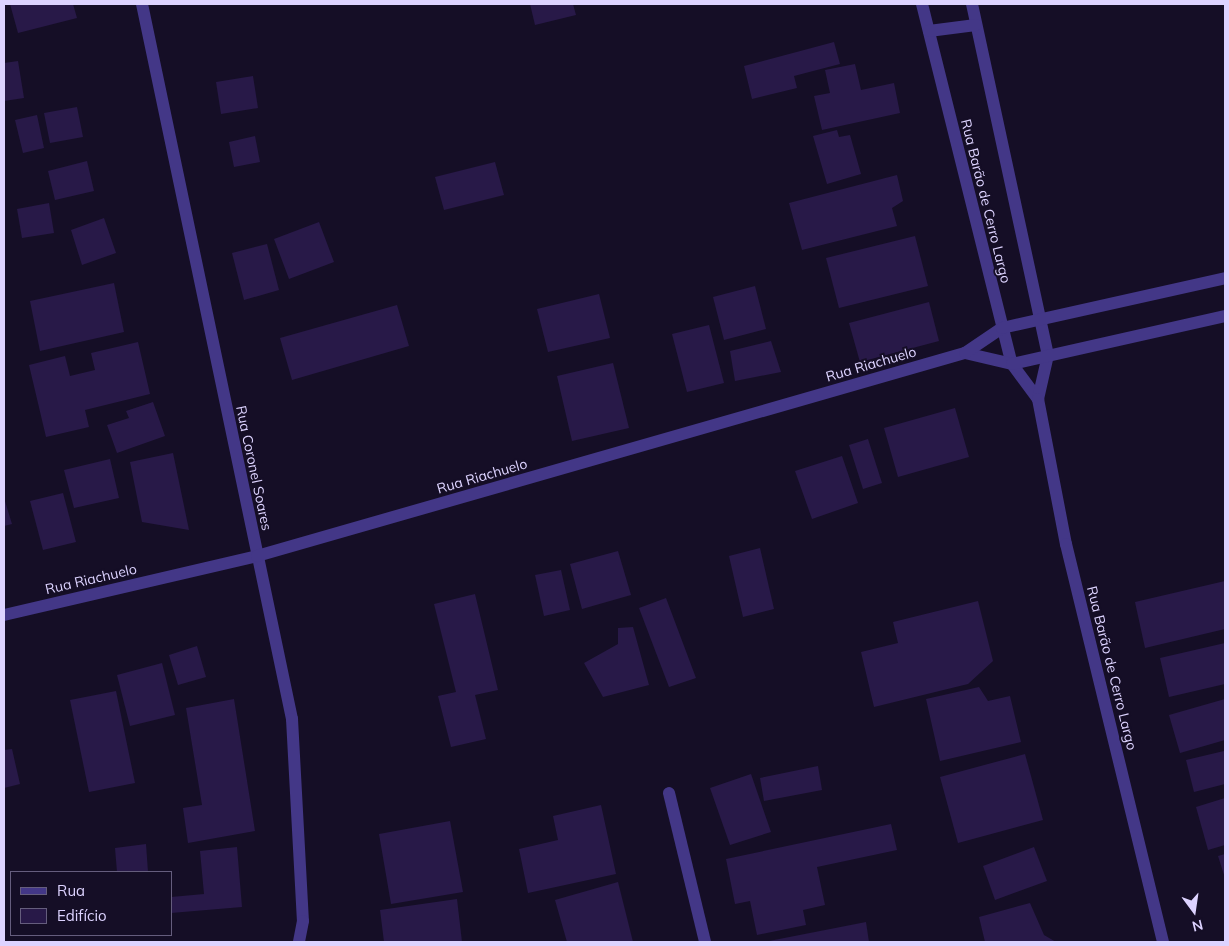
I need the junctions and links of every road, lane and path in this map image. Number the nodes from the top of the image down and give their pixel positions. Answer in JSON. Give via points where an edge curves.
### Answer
{"nodes":[{"id":1,"x":142,"y":4,"type":"edge"},
{"id":2,"x":922,"y":4,"type":"edge"},
{"id":3,"x":972,"y":4,"type":"edge"},
{"id":4,"x":976,"y":25,"type":"junction"},
{"id":5,"x":929,"y":31,"type":"junction"},
{"id":6,"x":1225,"y":278,"type":"edge"},
{"id":7,"x":1225,"y":316,"type":"edge"},
{"id":8,"x":1041,"y":318,"type":"junction"},
{"id":9,"x":1002,"y":328,"type":"junction"},
{"id":10,"x":965,"y":353,"type":"junction"},
{"id":11,"x":1048,"y":355,"type":"junction"},
{"id":12,"x":1012,"y":364,"type":"junction"},
{"id":13,"x":1038,"y":399,"type":"junction"},
{"id":14,"x":258,"y":556,"type":"junction"},
{"id":15,"x":4,"y":615,"type":"edge"},
{"id":16,"x":669,"y":793,"type":"dead end"},
{"id":17,"x":299,"y":942,"type":"edge"},
{"id":18,"x":705,"y":942,"type":"edge"},
{"id":19,"x":1163,"y":942,"type":"edge"}],
"edges":[{"from":1,"to":14,"type":"street","name":"Rua Coronel Soares"},
{"from":2,"to":5,"type":"street","name":"Rua Barão de Cerro Largo"},
{"from":3,"to":4,"type":"street","name":"Rua Barão de Cerro Largo"},
{"from":4,"to":5,"type":"street"},
{"from":4,"to":8,"type":"street","name":"Rua Barão de Cerro Largo"},
{"from":5,"to":9,"type":"street","name":"Rua Barão de Cerro Largo"},
{"from":6,"to":8,"type":"street","name":"Rua Riachuelo"},
{"from":7,"to":11,"type":"street","name":"Rua Riachuelo"},
{"from":8,"to":9,"type":"street","name":"Rua Riachuelo"},
{"from":8,"to":11,"type":"street","name":"Rua Barão de Cerro Largo"},
{"from":9,"to":10,"type":"street","name":"Rua Riachuelo"},
{"from":9,"to":12,"type":"street","name":"Rua Barão de Cerro Largo"},
{"from":10,"to":12,"type":"street","name":"Rua Riachuelo"},
{"from":10,"to":14,"type":"street","name":"Rua Riachuelo"},
{"from":11,"to":12,"type":"street","name":"Rua Riachuelo"},
{"from":11,"to":13,"type":"street","name":"Rua Barão de Cerro Largo"},
{"from":12,"to":13,"type":"street","name":"Rua Barão de Cerro Largo"},
{"from":13,"to":19,"type":"street","name":"Rua Barão de Cerro Largo","via":[[1066,544]]},
{"from":14,"to":15,"type":"street","name":"Rua Riachuelo"},
{"from":14,"to":17,"type":"street","name":"Rua Coronel Soares","via":[[292,719],[303,922]]},
{"from":16,"to":18,"type":"street"}]}
